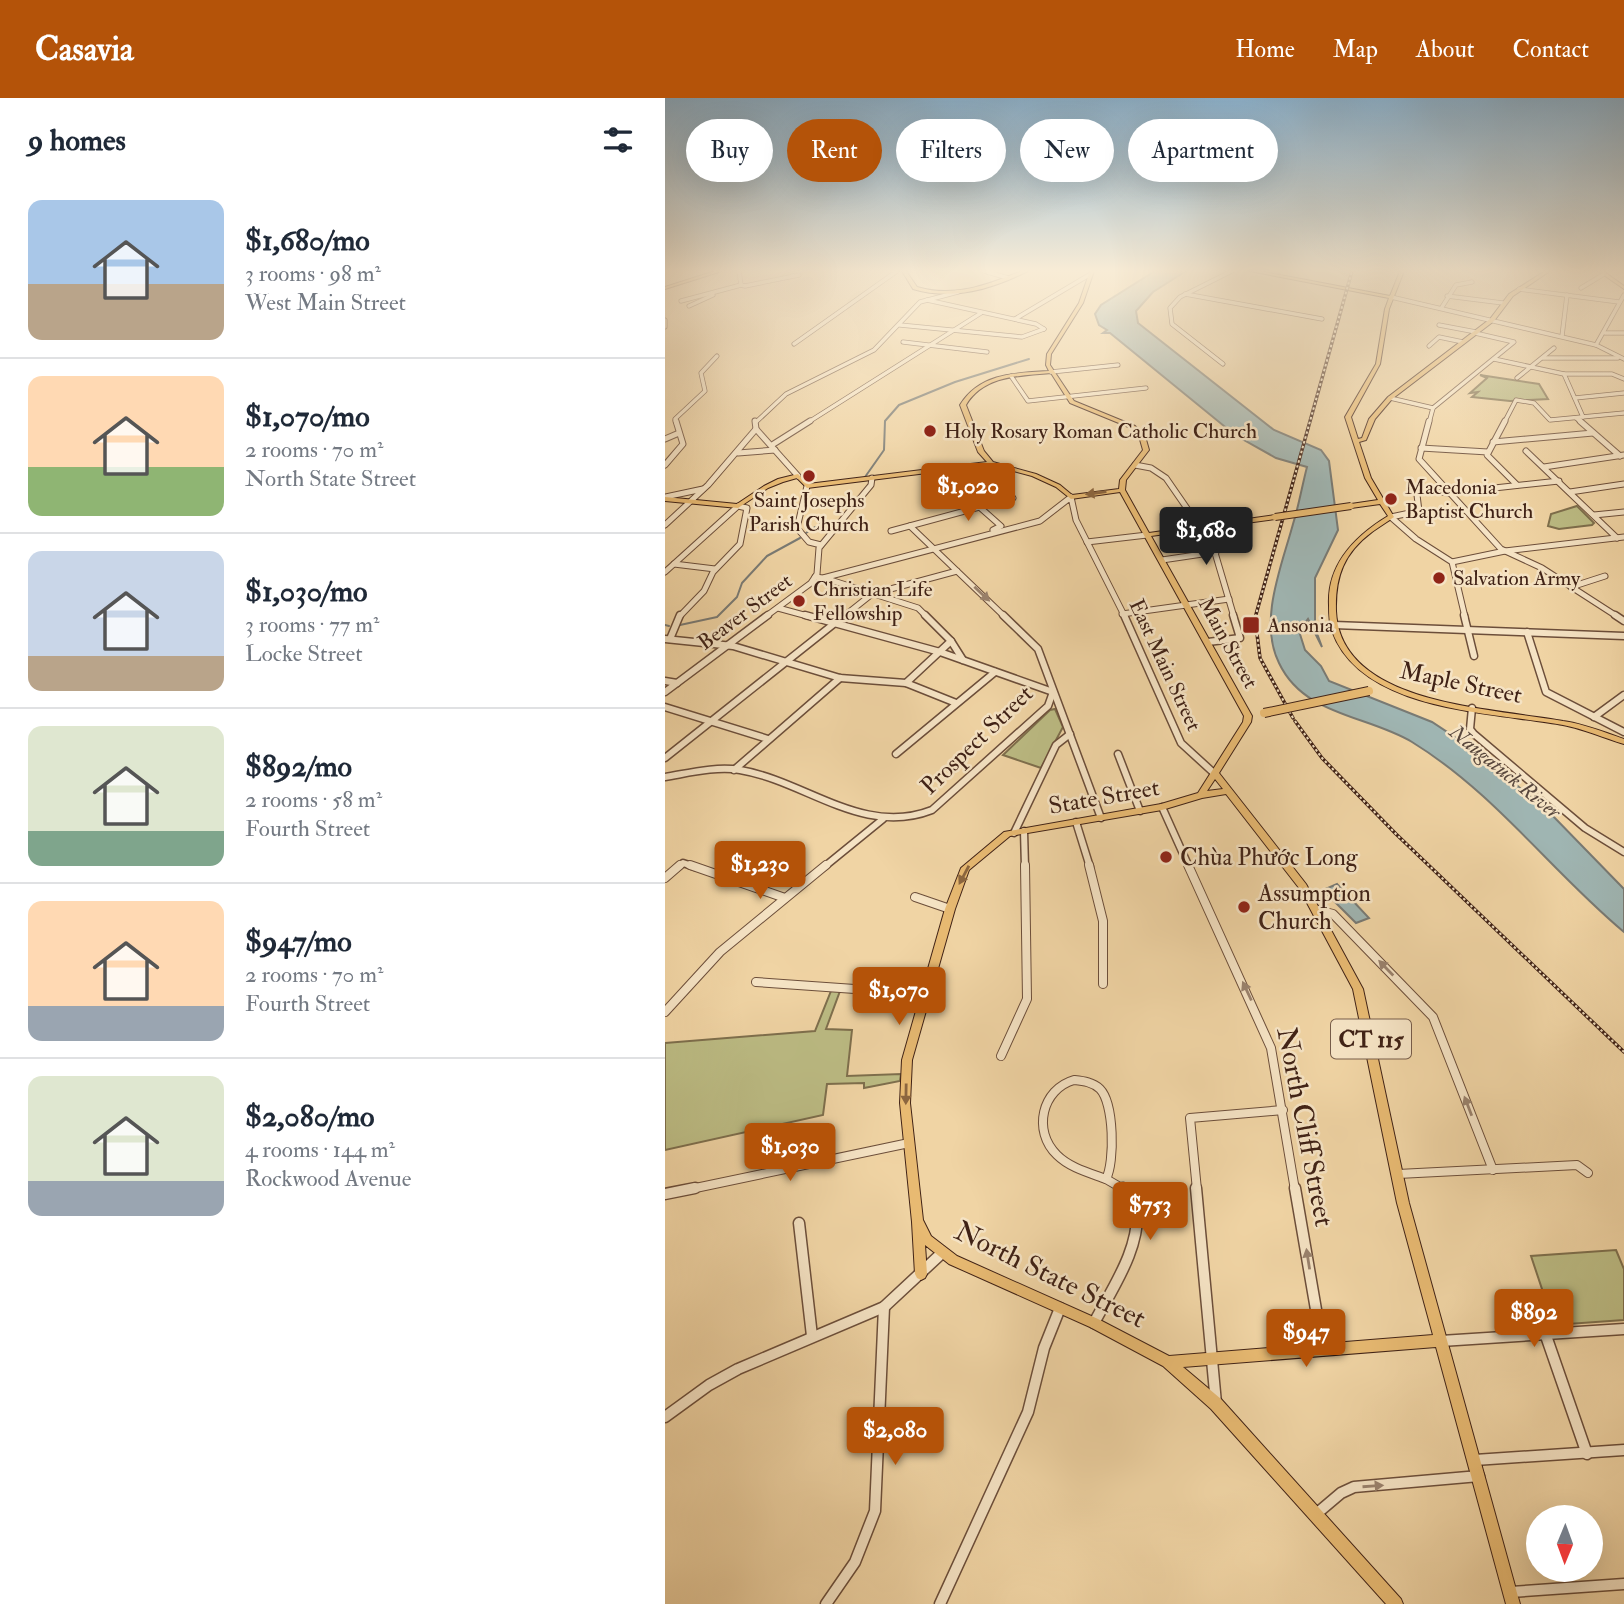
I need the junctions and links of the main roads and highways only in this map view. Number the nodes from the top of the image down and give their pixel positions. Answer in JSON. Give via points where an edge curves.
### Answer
{"nodes":[{"id":1,"x":1057,"y":341,"type":"edge"},
{"id":2,"x":1382,"y":341,"type":"edge"},
{"id":3,"x":1464,"y":341,"type":"edge"},
{"id":4,"x":1051,"y":372,"type":"junction"},
{"id":5,"x":1354,"y":439,"type":"junction"},
{"id":6,"x":992,"y":460,"type":"junction"},
{"id":7,"x":1122,"y":490,"type":"junction"},
{"id":8,"x":665,"y":498,"type":"edge"},
{"id":9,"x":1380,"y":502,"type":"junction"},
{"id":10,"x":1147,"y":535,"type":"junction"},
{"id":11,"x":1388,"y":685,"type":"junction"},
{"id":12,"x":1248,"y":717,"type":"junction"},
{"id":13,"x":1624,"y":742,"type":"edge"},
{"id":14,"x":1216,"y":775,"type":"junction"},
{"id":15,"x":1229,"y":791,"type":"junction"},
{"id":16,"x":1201,"y":795,"type":"junction"},
{"id":17,"x":917,"y":1221,"type":"junction"},
{"id":18,"x":921,"y":1275,"type":"road end"},
{"id":19,"x":1441,"y":1341,"type":"junction"},
{"id":20,"x":1168,"y":1362,"type":"junction"},
{"id":21,"x":1512,"y":1598,"type":"edge"},
{"id":22,"x":1396,"y":1604,"type":"edge"}],
"edges":[{"from":1,"to":4,"type":"main road","via":[[1047,359]]},
{"from":2,"to":5,"type":"main road","via":[[1378,364],[1347,418]]},
{"from":3,"to":5,"type":"main road","via":[[1389,398],[1363,440]]},
{"from":4,"to":6,"type":"main road","via":[[1011,376],[981,386],[966,399],[965,412],[981,452]]},
{"from":4,"to":7,"type":"main road","via":[[1066,397],[1079,407],[1119,419],[1142,436],[1146,450],[1123,480]]},
{"from":5,"to":9,"type":"main road"},
{"from":7,"to":6,"type":"main road","one_way":true,"via":[[1071,497],[1058,486]]},
{"from":6,"to":8,"type":"main road","via":[[807,486],[798,476],[764,486],[738,506]]},
{"from":7,"to":10,"type":"main road","name":"Main Street"},
{"from":9,"to":10,"type":"main road","bridge":true},
{"from":9,"to":11,"type":"main road","via":[[1391,517],[1355,544],[1338,567],[1332,585],[1333,625],[1348,655]]},
{"from":10,"to":12,"type":"main road","name":"Main Street"},
{"from":11,"to":12,"type":"main road","name":"Maple Street","bridge":true},
{"from":11,"to":13,"type":"main road","name":"Maple Street","via":[[1423,698],[1572,725]]},
{"from":12,"to":14,"type":"main road","name":"Main Street"},
{"from":14,"to":15,"type":"main road","number":"CT 115"},
{"from":14,"to":16,"type":"main road"},
{"from":15,"to":16,"type":"main road","name":"State Street"},
{"from":15,"to":19,"type":"main road","number":"CT 115","via":[[1303,886],[1358,989],[1398,1174]]},
{"from":16,"to":17,"type":"main road","name":"State Street","one_way":true,"via":[[1162,807],[1019,832],[987,848],[965,868],[907,1060],[905,1103]]},
{"from":17,"to":18,"type":"main road"},
{"from":17,"to":20,"type":"main road","name":"North State Street","via":[[927,1240],[942,1253]]},
{"from":19,"to":20,"type":"main road"},
{"from":19,"to":21,"type":"main road","number":"CT 115"},
{"from":20,"to":22,"type":"main road","name":"North State Street","via":[[1216,1404]]}]}
